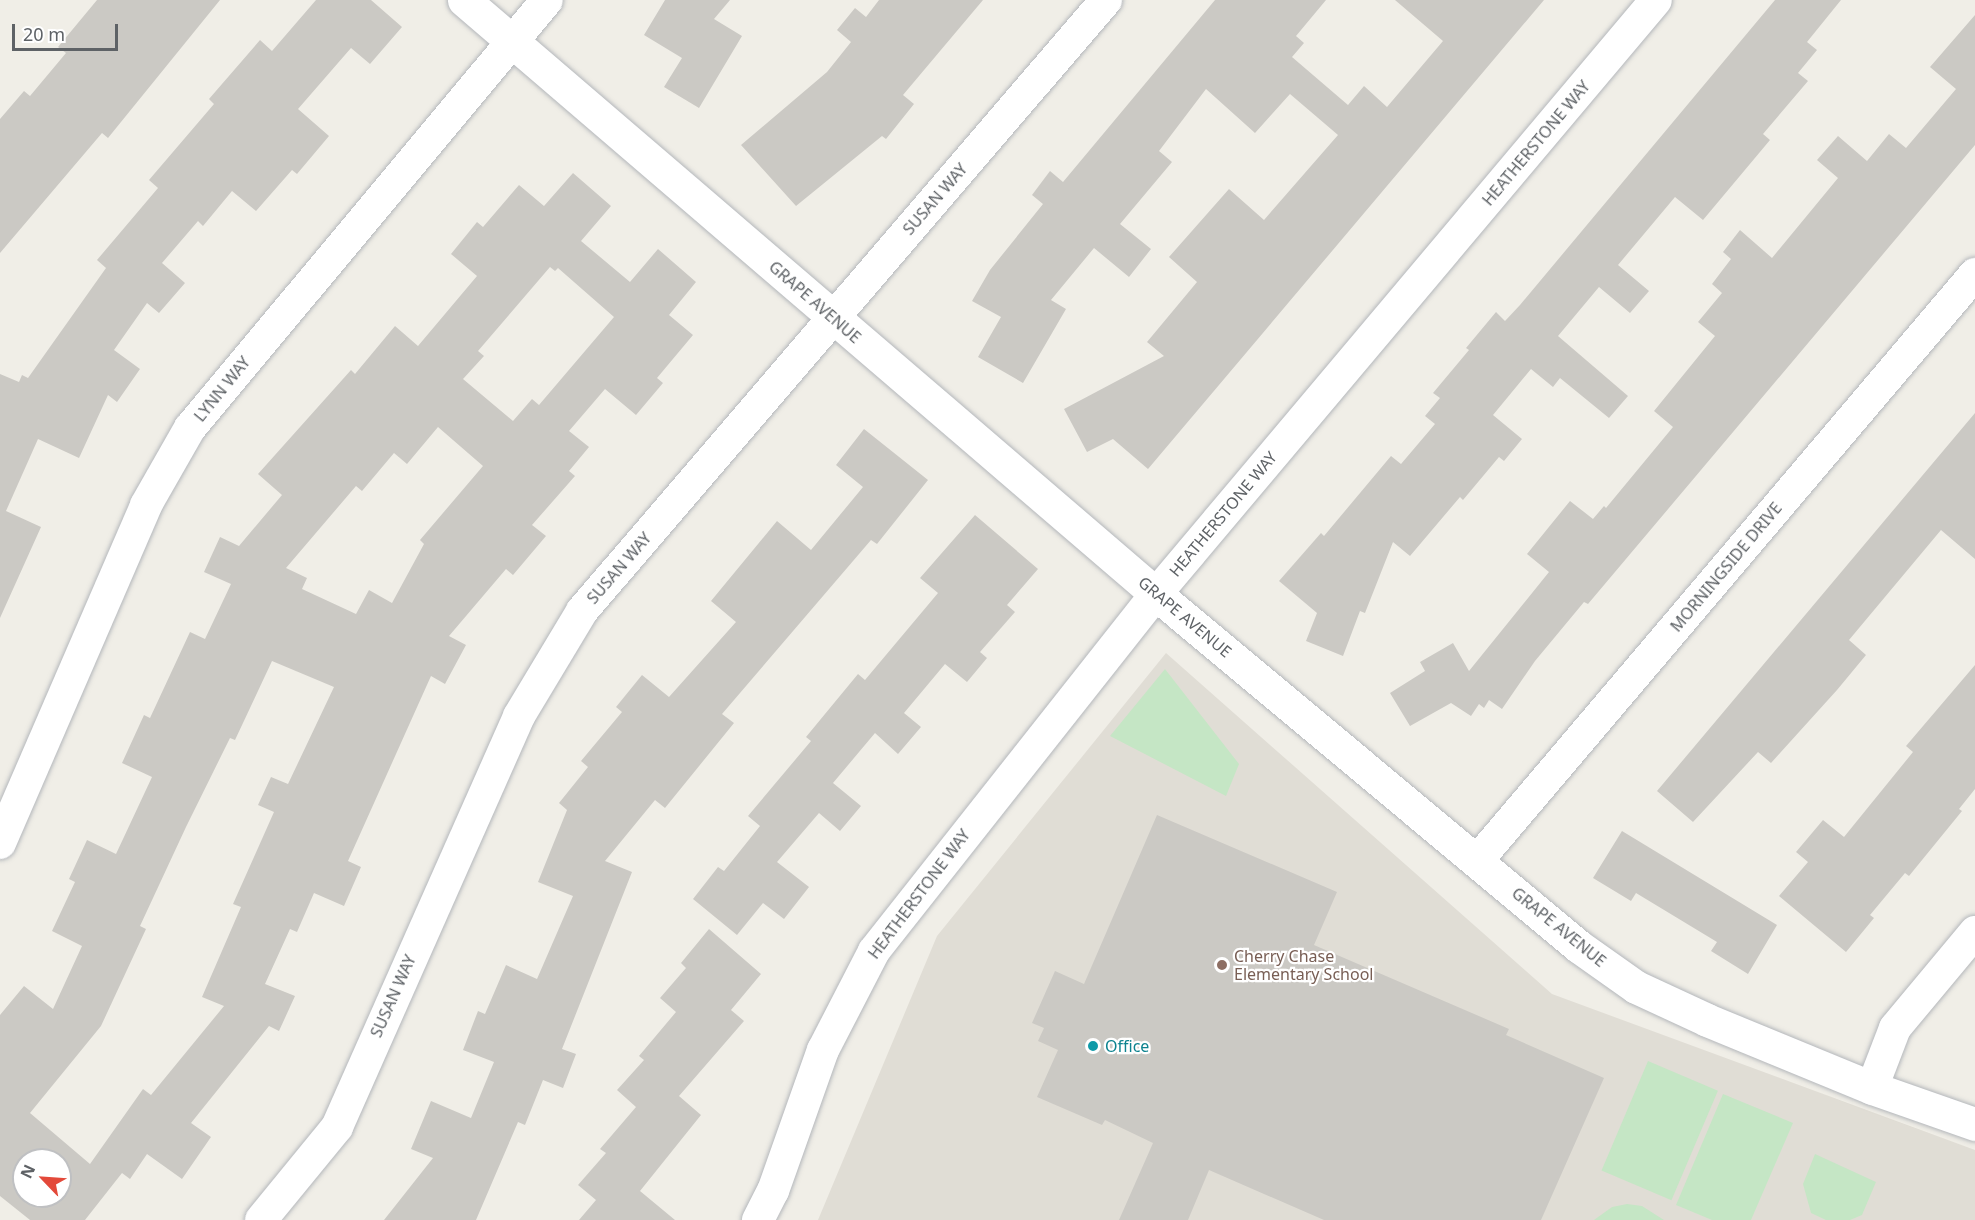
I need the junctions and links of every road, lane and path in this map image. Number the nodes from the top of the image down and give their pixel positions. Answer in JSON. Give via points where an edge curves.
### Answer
{"nodes":[{"id":1,"x":464,"y":0,"type":"edge"},
{"id":2,"x":547,"y":0,"type":"edge"},
{"id":3,"x":1106,"y":0,"type":"edge"},
{"id":4,"x":1656,"y":0,"type":"edge"},
{"id":5,"x":514,"y":41,"type":"junction"},
{"id":6,"x":1975,"y":274,"type":"edge"},
{"id":7,"x":833,"y":319,"type":"junction"},
{"id":8,"x":1156,"y":594,"type":"junction"},
{"id":9,"x":0,"y":843,"type":"edge"},
{"id":10,"x":1477,"y":861,"type":"junction"},
{"id":11,"x":1975,"y":932,"type":"edge"},
{"id":12,"x":1872,"y":1088,"type":"junction"},
{"id":13,"x":1975,"y":1124,"type":"edge"},
{"id":14,"x":261,"y":1220,"type":"edge"},
{"id":15,"x":758,"y":1220,"type":"edge"}],
"edges":[{"from":1,"to":5,"type":"street","name":"GRAPE AVENUE"},
{"from":2,"to":5,"type":"street","name":"LYNN WAY"},
{"from":3,"to":7,"type":"street","name":"SUSAN WAY"},
{"from":4,"to":8,"type":"street","name":"HEATHERSTONE WAY"},
{"from":5,"to":7,"type":"street","name":"GRAPE AVENUE"},
{"from":5,"to":9,"type":"street","name":"LYNN WAY","via":[[190,428],[146,505]]},
{"from":6,"to":10,"type":"street","name":"MORNINGSIDE DRIVE"},
{"from":7,"to":8,"type":"street","name":"GRAPE AVENUE"},
{"from":7,"to":14,"type":"street","name":"SUSAN WAY","via":[[582,611],[519,716],[337,1127]]},
{"from":8,"to":10,"type":"street","name":"GRAPE AVENUE"},
{"from":8,"to":15,"type":"street","name":"HEATHERSTONE WAY","via":[[934,870],[874,951],[823,1050],[773,1191]]},
{"from":10,"to":12,"type":"street","name":"GRAPE AVENUE","via":[[1578,946],[1636,987]]},
{"from":11,"to":12,"type":"street","via":[[1895,1028]]},
{"from":12,"to":13,"type":"street","name":"GRAPE AVENUE"}]}
